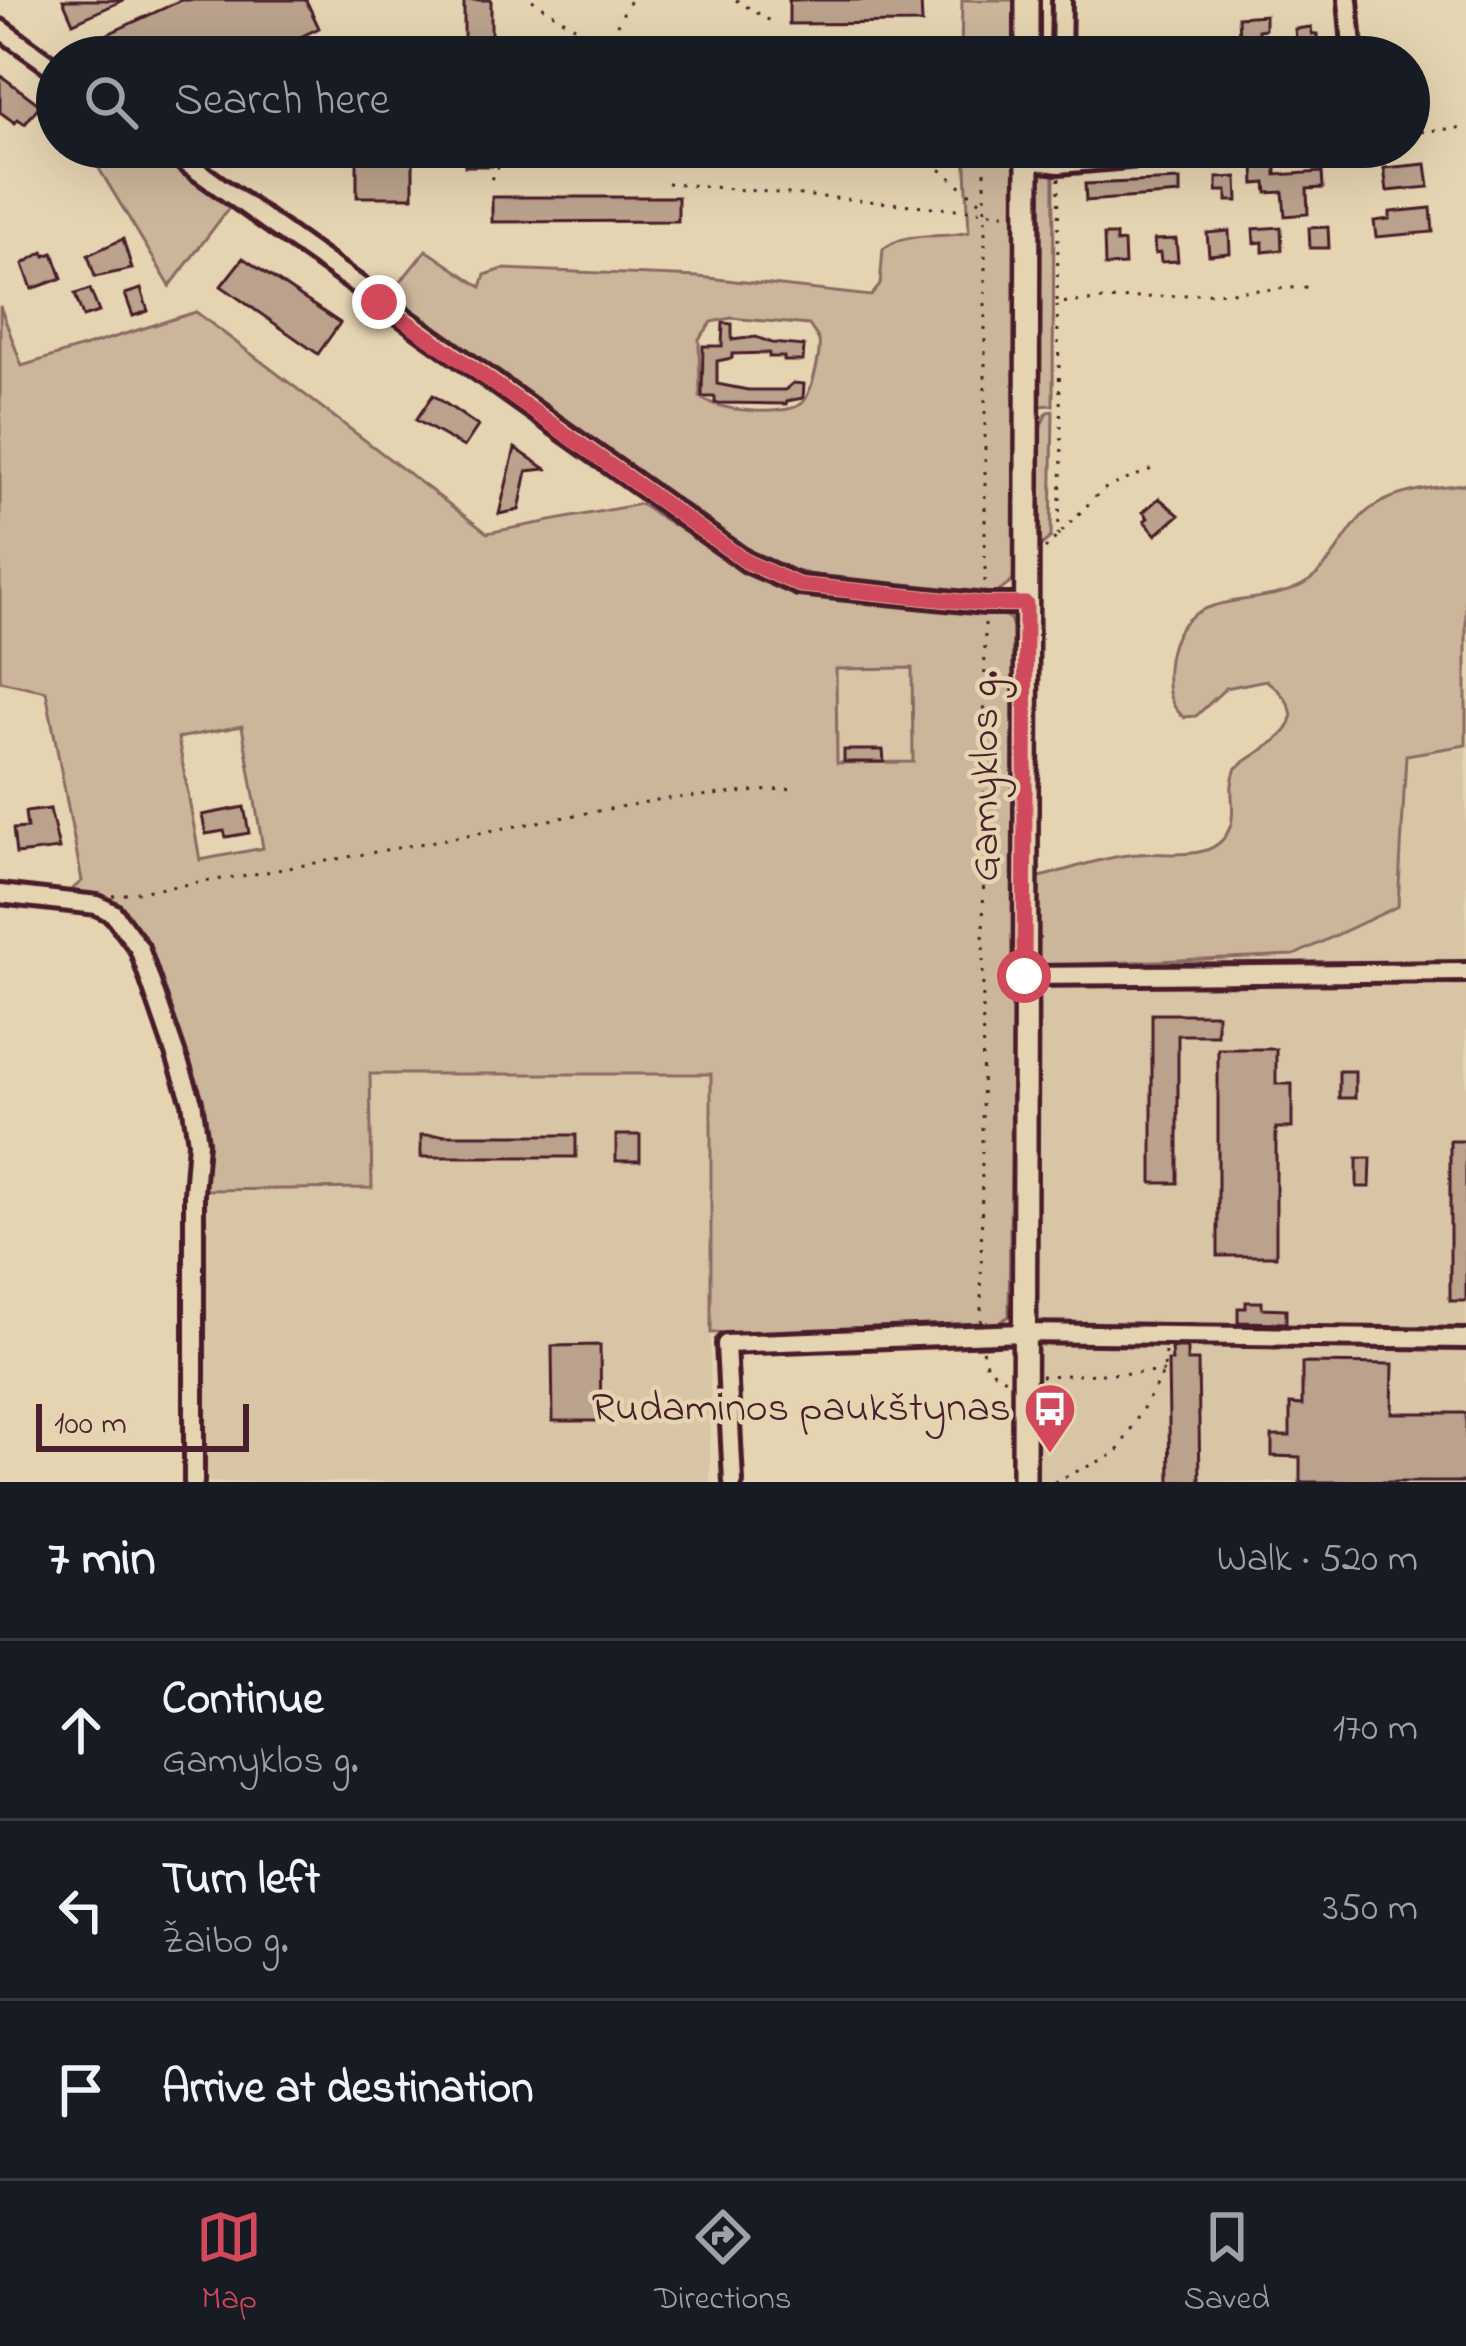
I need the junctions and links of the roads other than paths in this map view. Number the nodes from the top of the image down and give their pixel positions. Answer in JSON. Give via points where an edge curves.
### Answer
{"nodes":[{"id":1,"x":1027,"y":0,"type":"edge"},
{"id":2,"x":1062,"y":0,"type":"edge"},
{"id":3,"x":1348,"y":0,"type":"edge"},
{"id":4,"x":0,"y":29,"type":"edge"},
{"id":5,"x":1027,"y":36,"type":"edge"},
{"id":6,"x":1061,"y":36,"type":"edge"},
{"id":7,"x":1351,"y":36,"type":"edge"},
{"id":8,"x":36,"y":55,"type":"edge"},
{"id":9,"x":194,"y":168,"type":"edge"},
{"id":10,"x":1028,"y":168,"type":"edge"},
{"id":11,"x":1026,"y":604,"type":"junction"},
{"id":12,"x":0,"y":894,"type":"edge"},
{"id":13,"x":1466,"y":971,"type":"edge"},
{"id":14,"x":1024,"y":976,"type":"junction"},
{"id":15,"x":1023,"y":1333,"type":"junction"},
{"id":16,"x":1466,"y":1339,"type":"edge"},
{"id":17,"x":194,"y":1482,"type":"edge"},
{"id":18,"x":733,"y":1482,"type":"edge"},
{"id":19,"x":1024,"y":1482,"type":"edge"}],
"edges":[{"from":1,"to":5,"type":"main road"},
{"from":2,"to":6,"type":"street"},
{"from":3,"to":7,"type":"street"},
{"from":4,"to":8,"type":"street"},
{"from":9,"to":11,"type":"street","via":[[747,562],[799,585]]},
{"from":10,"to":11,"type":"main road","name":"Gamyklos g."},
{"from":11,"to":14,"type":"main road","name":"Gamyklos g."},
{"from":12,"to":17,"type":"street","via":[[112,913],[139,948],[192,1102]]},
{"from":13,"to":14,"type":"street"},
{"from":14,"to":15,"type":"main road","name":"Gamyklos g."},
{"from":15,"to":16,"type":"street"},
{"from":15,"to":18,"type":"street","via":[[726,1344]]},
{"from":15,"to":19,"type":"main road","name":"Gamyklos g."}]}
